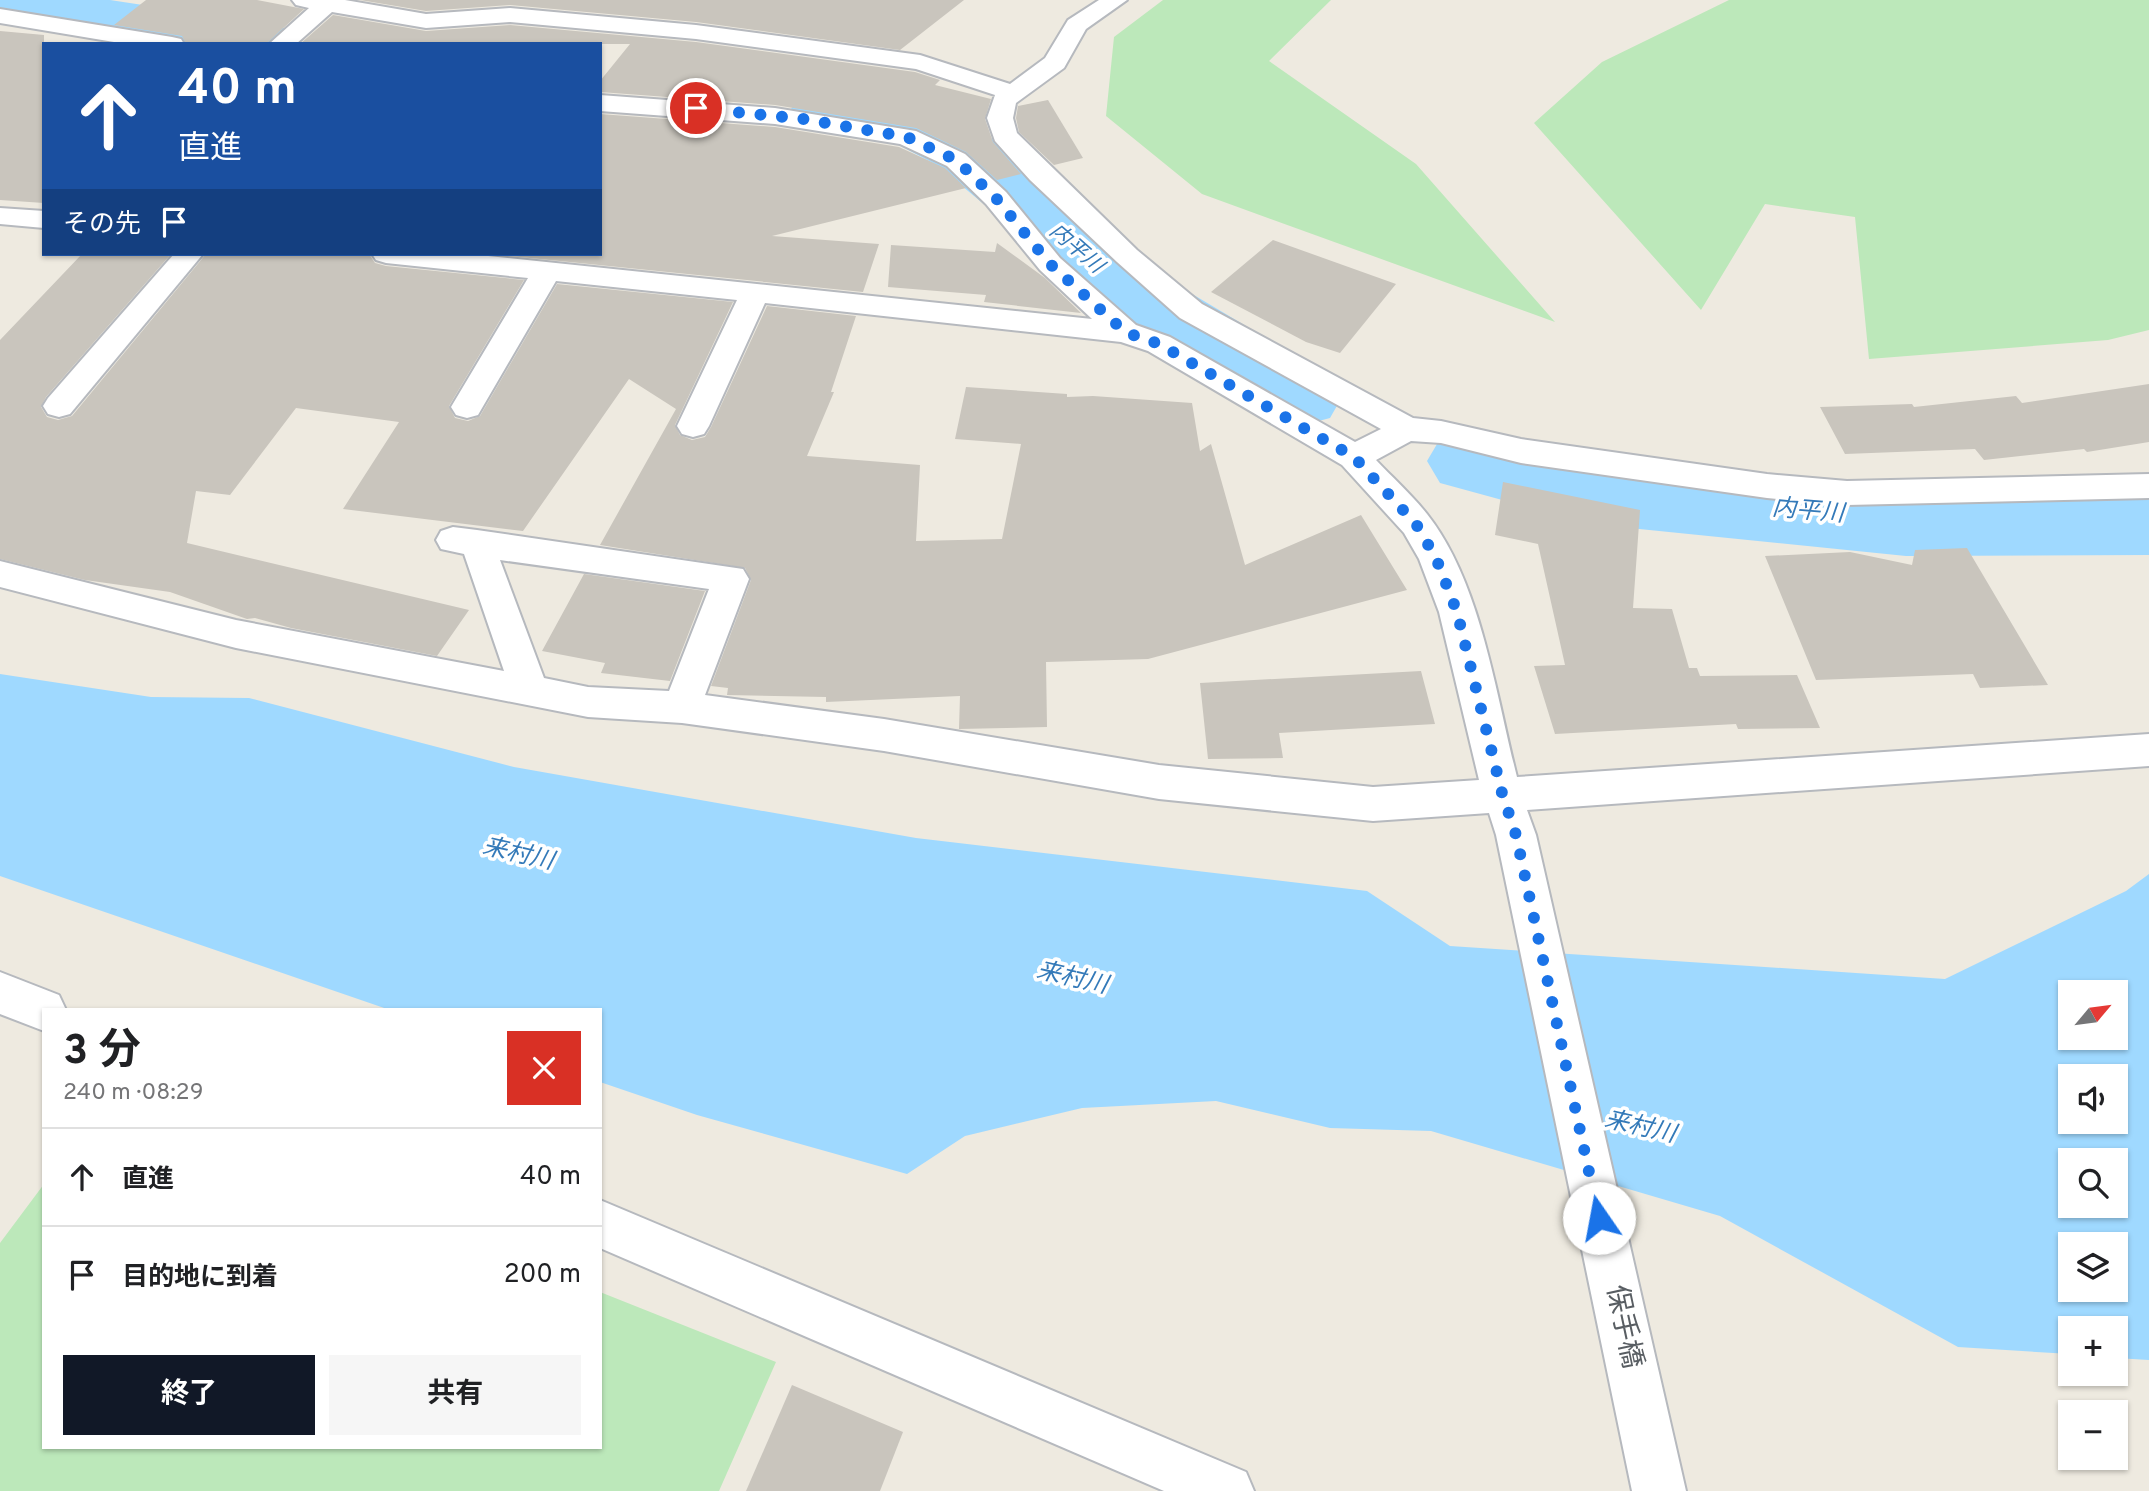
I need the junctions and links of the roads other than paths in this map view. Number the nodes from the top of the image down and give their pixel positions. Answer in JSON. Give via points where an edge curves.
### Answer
{"nodes":[{"id":1,"x":304,"y":0,"type":"edge"},
{"id":2,"x":1115,"y":0,"type":"edge"},
{"id":3,"x":330,"y":2,"type":"edge"},
{"id":4,"x":0,"y":16,"type":"edge"},
{"id":5,"x":284,"y":41,"type":"edge"},
{"id":6,"x":164,"y":42,"type":"edge"},
{"id":7,"x":1013,"y":93,"type":"junction"},
{"id":8,"x":602,"y":103,"type":"edge"},
{"id":9,"x":0,"y":216,"type":"edge"},
{"id":10,"x":42,"y":220,"type":"edge"},
{"id":11,"x":187,"y":256,"type":"edge"},
{"id":12,"x":405,"y":256,"type":"edge"},
{"id":13,"x":547,"y":271,"type":"junction"},
{"id":14,"x":755,"y":293,"type":"junction"},
{"id":15,"x":1125,"y":332,"type":"junction"},
{"id":16,"x":59,"y":406,"type":"dead end"},
{"id":17,"x":467,"y":407,"type":"dead end"},
{"id":18,"x":693,"y":426,"type":"dead end"},
{"id":19,"x":1407,"y":429,"type":"junction"},
{"id":20,"x":1354,"y":457,"type":"junction"},
{"id":21,"x":2149,"y":486,"type":"edge"},
{"id":22,"x":0,"y":574,"type":"edge"},
{"id":23,"x":530,"y":692,"type":"junction"},
{"id":24,"x":682,"y":707,"type":"junction"},
{"id":25,"x":2149,"y":750,"type":"edge"},
{"id":26,"x":1509,"y":814,"type":"junction"},
{"id":27,"x":0,"y":993,"type":"edge"},
{"id":28,"x":42,"y":1009,"type":"edge"},
{"id":29,"x":602,"y":1225,"type":"edge"},
{"id":30,"x":1227,"y":1491,"type":"edge"},
{"id":31,"x":1659,"y":1491,"type":"edge"}],
"edges":[{"from":1,"to":3,"type":"street"},
{"from":2,"to":7,"type":"street","via":[[1077,25],[1055,63]]},
{"from":3,"to":5,"type":"street"},
{"from":3,"to":7,"type":"street","via":[[426,20],[510,15],[710,34],[920,62]]},
{"from":4,"to":6,"type":"street","via":[[42,12]]},
{"from":7,"to":19,"type":"street","via":[[1004,100],[1000,118],[1004,135],[1127,257],[1191,311]]},
{"from":8,"to":15,"type":"street","via":[[785,117],[907,137],[956,160],[996,198],[1050,264]]},
{"from":9,"to":10,"type":"street"},
{"from":11,"to":16,"type":"street"},
{"from":12,"to":13,"type":"street"},
{"from":13,"to":14,"type":"street"},
{"from":13,"to":17,"type":"street"},
{"from":14,"to":15,"type":"street"},
{"from":14,"to":18,"type":"street"},
{"from":15,"to":20,"type":"street","name":"保手橋","via":[[1159,344]]},
{"from":19,"to":20,"type":"street"},
{"from":19,"to":21,"type":"street","via":[[1441,432],[1521,452],[1847,493]]},
{"from":20,"to":26,"type":"street","name":"保手橋","via":[[1416,524],[1436,558],[1457,612]]},
{"from":22,"to":23,"type":"street","via":[[236,634]]},
{"from":23,"to":24,"type":"street","via":[[588,702]]},
{"from":23,"to":24,"type":"street","via":[[465,542],[731,579]]},
{"from":24,"to":26,"type":"street","via":[[884,735],[1158,782]]},
{"from":25,"to":26,"type":"street"},
{"from":26,"to":31,"type":"street","name":"保手橋"},
{"from":27,"to":28,"type":"street"},
{"from":29,"to":30,"type":"street"}]}
